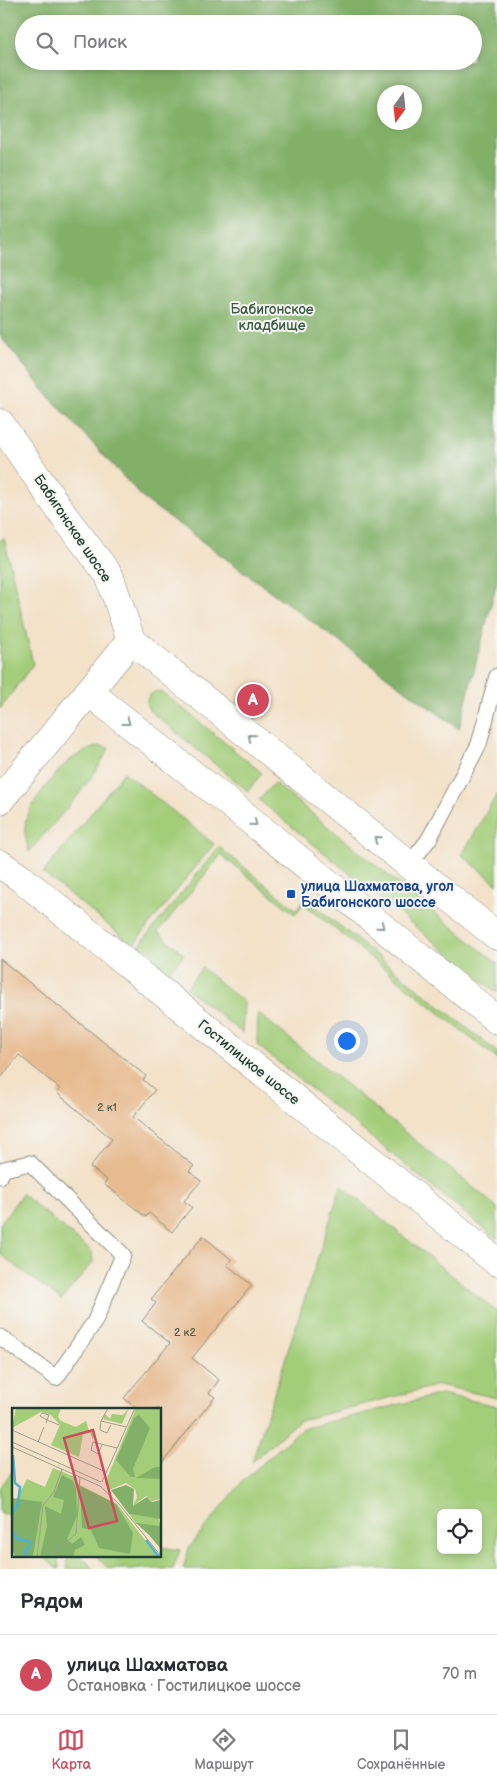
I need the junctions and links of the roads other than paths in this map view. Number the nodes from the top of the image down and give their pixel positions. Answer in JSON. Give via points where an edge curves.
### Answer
{"nodes":[{"id":1,"x":0,"y":423,"type":"edge"},
{"id":2,"x":131,"y":640,"type":"junction"},
{"id":3,"x":497,"y":676,"type":"edge"},
{"id":4,"x":89,"y":692,"type":"junction"},
{"id":5,"x":0,"y":800,"type":"edge"},
{"id":6,"x":0,"y":864,"type":"edge"},
{"id":7,"x":409,"y":865,"type":"junction"},
{"id":8,"x":497,"y":936,"type":"edge"},
{"id":9,"x":497,"y":1020,"type":"edge"},
{"id":10,"x":0,"y":1176,"type":"edge"},
{"id":11,"x":497,"y":1262,"type":"edge"},
{"id":12,"x":0,"y":1337,"type":"edge"}],
"edges":[{"from":1,"to":2,"type":"street","name":"Бабигонское шоссе","via":[[109,575]]},
{"from":2,"to":4,"type":"street"},
{"from":7,"to":2,"type":"street","one_way":true},
{"from":3,"to":7,"type":"lane","via":[[479,744],[429,839]]},
{"from":4,"to":5,"type":"street"},
{"from":4,"to":9,"type":"street","one_way":true},
{"from":6,"to":11,"type":"street","name":"Гостилицкое шоссе"},
{"from":7,"to":8,"type":"street"},
{"from":10,"to":12,"type":"lane","via":[[4,1169],[30,1163],[123,1255],[95,1321],[56,1378]]}]}
